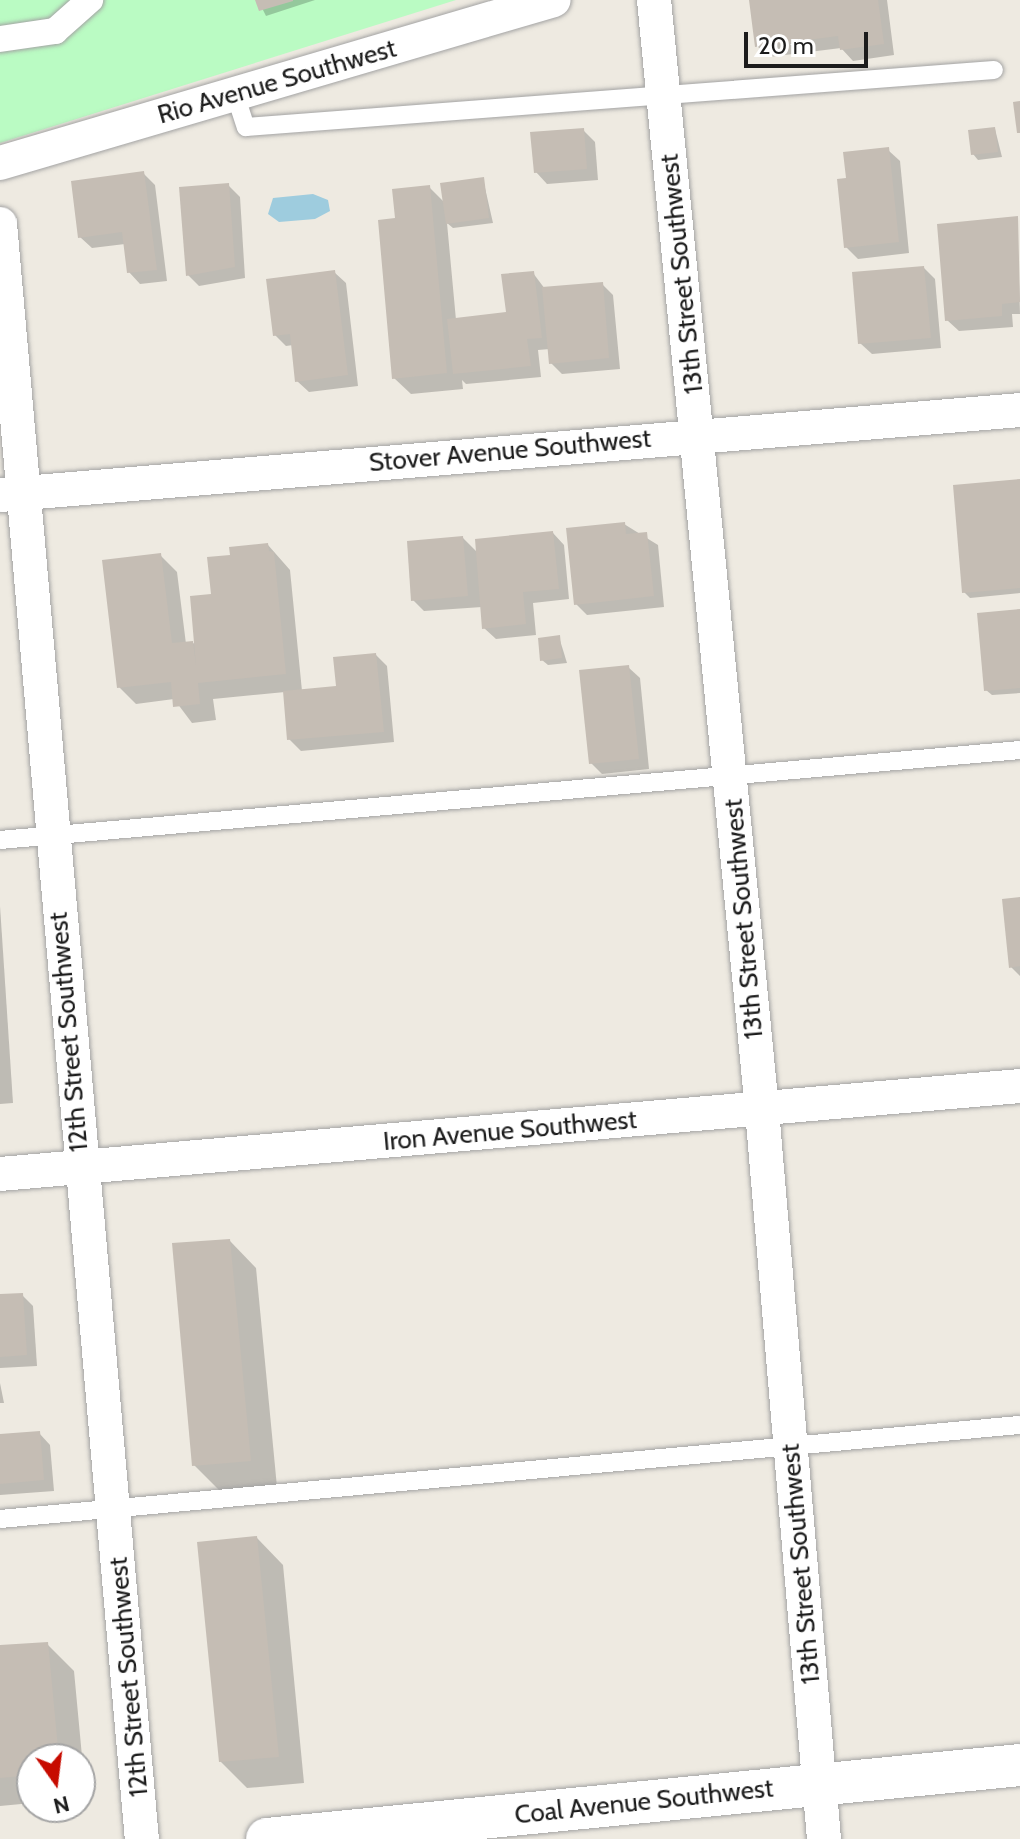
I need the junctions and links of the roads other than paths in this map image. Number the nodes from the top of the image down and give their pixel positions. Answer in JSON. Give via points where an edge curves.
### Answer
{"nodes":[{"id":1,"x":90,"y":0,"type":"edge"},
{"id":2,"x":554,"y":0,"type":"edge"},
{"id":3,"x":654,"y":0,"type":"edge"},
{"id":4,"x":0,"y":39,"type":"edge"},
{"id":5,"x":994,"y":70,"type":"dead end"},
{"id":6,"x":235,"y":94,"type":"junction"},
{"id":7,"x":663,"y":95,"type":"junction"},
{"id":8,"x":0,"y":163,"type":"edge"},
{"id":9,"x":0,"y":224,"type":"edge"},
{"id":10,"x":1020,"y":410,"type":"edge"},
{"id":11,"x":698,"y":436,"type":"junction"},
{"id":12,"x":13,"y":494,"type":"edge"},
{"id":13,"x":1020,"y":750,"type":"edge"},
{"id":14,"x":730,"y":772,"type":"junction"},
{"id":15,"x":53,"y":835,"type":"junction"},
{"id":16,"x":0,"y":840,"type":"edge"},
{"id":17,"x":1020,"y":1086,"type":"edge"},
{"id":18,"x":762,"y":1110,"type":"junction"},
{"id":19,"x":80,"y":1166,"type":"junction"},
{"id":20,"x":0,"y":1174,"type":"edge"},
{"id":21,"x":1020,"y":1425,"type":"edge"},
{"id":22,"x":791,"y":1444,"type":"junction"},
{"id":23,"x":114,"y":1509,"type":"junction"},
{"id":24,"x":0,"y":1519,"type":"edge"},
{"id":25,"x":1020,"y":1765,"type":"edge"},
{"id":26,"x":820,"y":1784,"type":"junction"},
{"id":27,"x":142,"y":1839,"type":"edge"},
{"id":28,"x":267,"y":1839,"type":"edge"},
{"id":29,"x":824,"y":1839,"type":"edge"}],
"edges":[{"from":1,"to":4,"type":"street","via":[[55,31]]},
{"from":2,"to":6,"type":"street","name":"Rio Avenue Southwest"},
{"from":3,"to":7,"type":"street","name":"13th Street Southwest"},
{"from":5,"to":7,"type":"lane"},
{"from":6,"to":7,"type":"lane","via":[[246,127]]},
{"from":6,"to":8,"type":"street","name":"Rio Avenue Southwest"},
{"from":7,"to":11,"type":"street","name":"13th Street Southwest"},
{"from":9,"to":12,"type":"street","name":"12th Street Southwest"},
{"from":10,"to":11,"type":"street","name":"Stover Avenue Southwest"},
{"from":11,"to":12,"type":"street","name":"Stover Avenue Southwest"},
{"from":11,"to":14,"type":"street","name":"13th Street Southwest"},
{"from":12,"to":15,"type":"street","name":"12th Street Southwest"},
{"from":13,"to":14,"type":"lane"},
{"from":14,"to":15,"type":"lane"},
{"from":14,"to":18,"type":"street","name":"13th Street Southwest"},
{"from":15,"to":16,"type":"lane"},
{"from":15,"to":19,"type":"street","name":"12th Street Southwest"},
{"from":17,"to":18,"type":"street","name":"Iron Avenue Southwest"},
{"from":18,"to":19,"type":"street","name":"Iron Avenue Southwest"},
{"from":18,"to":22,"type":"street","name":"13th Street Southwest"},
{"from":19,"to":20,"type":"street","name":"Iron Avenue Southwest"},
{"from":19,"to":23,"type":"street","name":"12th Street Southwest"},
{"from":21,"to":22,"type":"lane"},
{"from":22,"to":23,"type":"lane"},
{"from":22,"to":26,"type":"street","name":"13th Street Southwest"},
{"from":23,"to":24,"type":"lane"},
{"from":23,"to":27,"type":"street","name":"12th Street Southwest"},
{"from":25,"to":26,"type":"street","name":"Coal Avenue Southwest"},
{"from":26,"to":28,"type":"street","name":"Coal Avenue Southwest"},
{"from":26,"to":29,"type":"street","name":"13th Street Southwest"}]}
